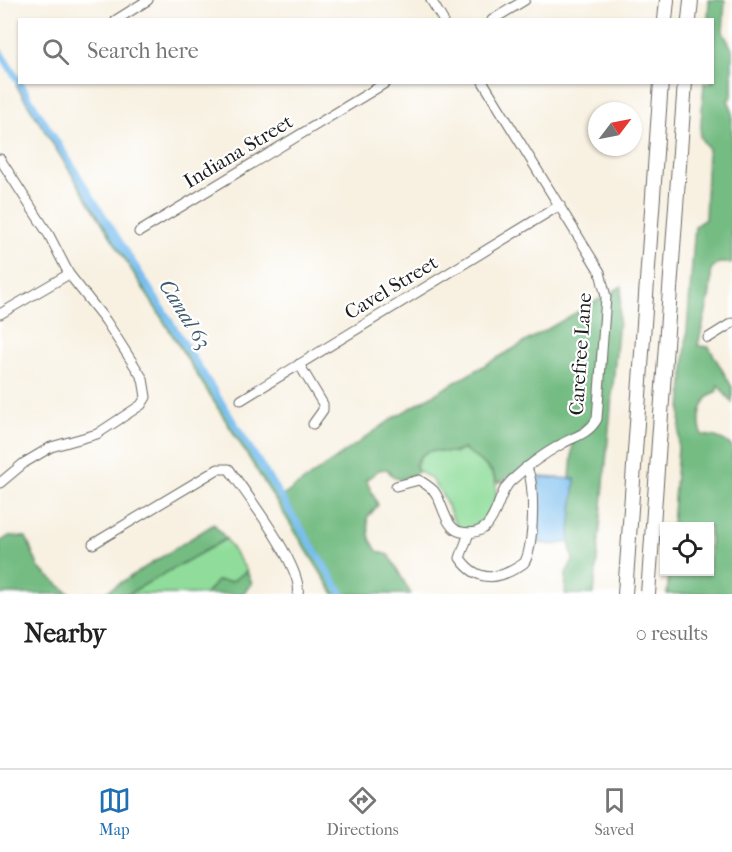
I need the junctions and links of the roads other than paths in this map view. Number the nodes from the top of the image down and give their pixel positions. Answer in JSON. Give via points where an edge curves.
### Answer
{"nodes":[{"id":1,"x":148,"y":0,"type":"edge"},
{"id":2,"x":431,"y":0,"type":"edge"},
{"id":3,"x":525,"y":0,"type":"edge"},
{"id":4,"x":667,"y":0,"type":"edge"},
{"id":5,"x":691,"y":0,"type":"edge"},
{"id":6,"x":119,"y":18,"type":"edge"},
{"id":7,"x":442,"y":18,"type":"edge"},
{"id":8,"x":495,"y":18,"type":"edge"},
{"id":9,"x":665,"y":18,"type":"edge"},
{"id":10,"x":689,"y":18,"type":"edge"},
{"id":11,"x":384,"y":84,"type":"edge"},
{"id":12,"x":484,"y":84,"type":"edge"},
{"id":13,"x":661,"y":84,"type":"edge"},
{"id":14,"x":685,"y":84,"type":"edge"},
{"id":15,"x":0,"y":159,"type":"edge"},
{"id":16,"x":560,"y":205,"type":"junction"},
{"id":17,"x":139,"y":232,"type":"dead end"},
{"id":18,"x":69,"y":274,"type":"junction"},
{"id":19,"x":0,"y":314,"type":"edge"},
{"id":20,"x":732,"y":323,"type":"edge"},
{"id":21,"x":708,"y":338,"type":"dead end"},
{"id":22,"x":299,"y":364,"type":"junction"},
{"id":23,"x":241,"y":400,"type":"dead end"},
{"id":24,"x":313,"y":424,"type":"dead end"},
{"id":25,"x":526,"y":467,"type":"junction"},
{"id":26,"x":0,"y":483,"type":"edge"},
{"id":27,"x":396,"y":486,"type":"dead end"},
{"id":28,"x":469,"y":533,"type":"junction"},
{"id":29,"x":93,"y":544,"type":"dead end"},
{"id":30,"x":298,"y":594,"type":"edge"},
{"id":31,"x":624,"y":594,"type":"edge"},
{"id":32,"x":648,"y":594,"type":"edge"}],
"edges":[{"from":1,"to":6,"type":"street"},
{"from":2,"to":7,"type":"street"},
{"from":3,"to":8,"type":"street"},
{"from":4,"to":9,"type":"highway"},
{"from":5,"to":10,"type":"highway"},
{"from":11,"to":17,"type":"street","name":"Indiana Street"},
{"from":12,"to":16,"type":"street","name":"Carefree Lane"},
{"from":13,"to":31,"type":"highway"},
{"from":14,"to":32,"type":"highway"},
{"from":15,"to":18,"type":"street"},
{"from":16,"to":22,"type":"street","name":"Cavel Street"},
{"from":16,"to":25,"type":"street","name":"Carefree Lane","via":[[600,272],[606,297],[597,419],[591,430],[560,444]]},
{"from":18,"to":19,"type":"street"},
{"from":18,"to":26,"type":"street","via":[[106,321],[137,370],[146,397],[141,405],[96,434],[51,447]]},
{"from":20,"to":21,"type":"street"},
{"from":22,"to":23,"type":"street","name":"Cavel Street"},
{"from":22,"to":24,"type":"street","via":[[323,404]]},
{"from":25,"to":28,"type":"street","name":"Carefree Lane","via":[[508,484],[490,523]]},
{"from":25,"to":28,"type":"street","via":[[532,483],[531,537],[524,563],[491,578],[479,576],[460,558]]},
{"from":27,"to":28,"type":"street","via":[[419,480],[427,485],[450,525],[458,532]]},
{"from":29,"to":30,"type":"street","via":[[218,469],[229,469],[287,555]]}]}
